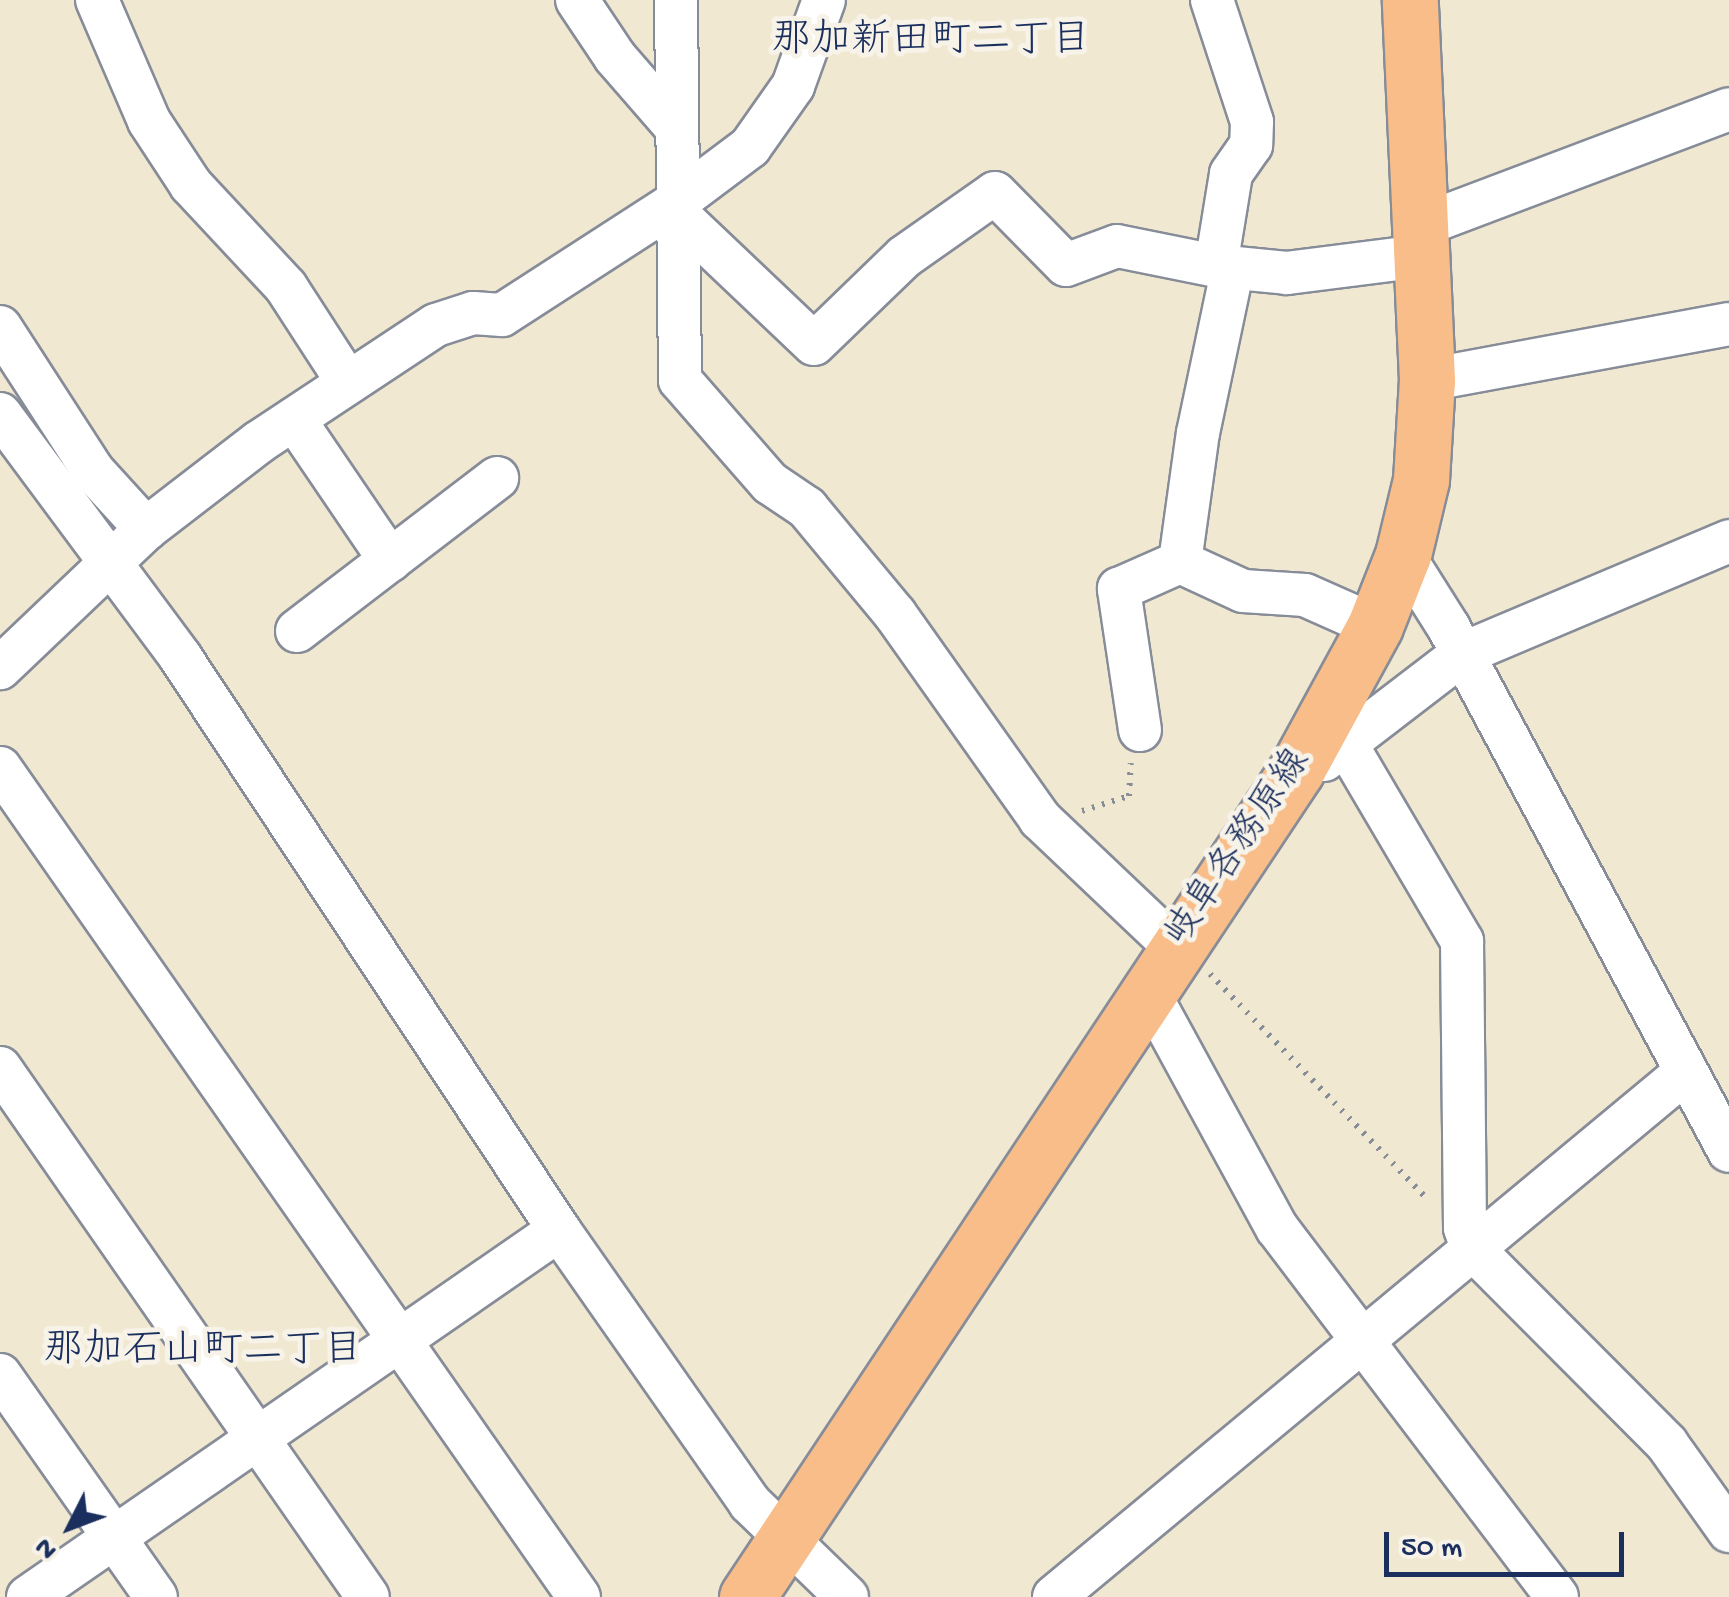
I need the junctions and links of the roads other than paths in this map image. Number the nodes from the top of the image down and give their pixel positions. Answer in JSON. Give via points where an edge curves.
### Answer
{"nodes":[{"id":1,"x":97,"y":0,"type":"edge"},
{"id":2,"x":577,"y":0,"type":"edge"},
{"id":3,"x":676,"y":0,"type":"edge"},
{"id":4,"x":824,"y":0,"type":"edge"},
{"id":5,"x":1212,"y":0,"type":"edge"},
{"id":6,"x":1410,"y":0,"type":"edge"},
{"id":7,"x":1729,"y":110,"type":"edge"},
{"id":8,"x":675,"y":126,"type":"junction"},
{"id":9,"x":678,"y":208,"type":"junction"},
{"id":10,"x":1420,"y":241,"type":"junction"},
{"id":11,"x":1224,"y":268,"type":"junction"},
{"id":12,"x":1729,"y":324,"type":"edge"},
{"id":13,"x":0,"y":328,"type":"edge"},
{"id":14,"x":1427,"y":380,"type":"junction"},
{"id":15,"x":348,"y":383,"type":"junction"},
{"id":16,"x":0,"y":414,"type":"edge"},
{"id":17,"x":294,"y":419,"type":"junction"},
{"id":18,"x":497,"y":478,"type":"dead end"},
{"id":19,"x":146,"y":529,"type":"junction"},
{"id":20,"x":1729,"y":541,"type":"edge"},
{"id":21,"x":1403,"y":555,"type":"junction"},
{"id":22,"x":390,"y":560,"type":"junction"},
{"id":23,"x":1180,"y":562,"type":"junction"},
{"id":24,"x":112,"y":566,"type":"junction"},
{"id":25,"x":1374,"y":626,"type":"junction"},
{"id":26,"x":297,"y":631,"type":"dead end"},
{"id":27,"x":1462,"y":654,"type":"junction"},
{"id":28,"x":0,"y":668,"type":"edge"},
{"id":29,"x":1140,"y":730,"type":"road end"},
{"id":30,"x":1346,"y":744,"type":"junction"},
{"id":31,"x":0,"y":768,"type":"edge"},
{"id":32,"x":1296,"y":771,"type":"junction"},
{"id":33,"x":1160,"y":967,"type":"junction"},
{"id":34,"x":0,"y":1068,"type":"edge"},
{"id":35,"x":1686,"y":1072,"type":"junction"},
{"id":36,"x":1729,"y":1150,"type":"edge"},
{"id":37,"x":559,"y":1230,"type":"junction"},
{"id":38,"x":1472,"y":1248,"type":"junction"},
{"id":39,"x":399,"y":1338,"type":"junction"},
{"id":40,"x":1360,"y":1340,"type":"junction"},
{"id":41,"x":0,"y":1376,"type":"edge"},
{"id":42,"x":256,"y":1435,"type":"junction"},
{"id":43,"x":1729,"y":1531,"type":"edge"},
{"id":44,"x":113,"y":1537,"type":"junction"},
{"id":45,"x":783,"y":1540,"type":"junction"},
{"id":46,"x":28,"y":1597,"type":"edge"},
{"id":47,"x":156,"y":1597,"type":"edge"},
{"id":48,"x":368,"y":1597,"type":"edge"},
{"id":49,"x":579,"y":1597,"type":"edge"},
{"id":50,"x":748,"y":1597,"type":"edge"},
{"id":51,"x":846,"y":1597,"type":"edge"},
{"id":52,"x":1054,"y":1597,"type":"edge"},
{"id":53,"x":1558,"y":1597,"type":"edge"}],
"edges":[{"from":1,"to":15,"type":"street","via":[[149,121],[191,186],[286,287]]},
{"from":2,"to":8,"type":"street","via":[[615,58]]},
{"from":3,"to":8,"type":"street"},
{"from":4,"to":9,"type":"street","via":[[776,118]]},
{"from":5,"to":11,"type":"street","via":[[1252,122],[1251,145],[1232,174]]},
{"from":6,"to":10,"type":"main road","name":"岐阜各務原線"},
{"from":7,"to":10,"type":"street"},
{"from":8,"to":9,"type":"street"},
{"from":9,"to":11,"type":"street","via":[[814,344],[904,258],[995,192],[1066,265],[1117,246]]},
{"from":9,"to":15,"type":"street","via":[[502,315],[473,313],[436,325]]},
{"from":9,"to":33,"type":"street","via":[[680,380],[770,483],[807,508],[883,599],[1044,823]]},
{"from":10,"to":11,"type":"street","via":[[1288,272]]},
{"from":10,"to":14,"type":"main road","name":"岐阜各務原線"},
{"from":11,"to":23,"type":"street"},
{"from":12,"to":14,"type":"street"},
{"from":13,"to":19,"type":"street","via":[[93,471]]},
{"from":14,"to":21,"type":"main road","name":"岐阜各務原線","via":[[1421,480]]},
{"from":15,"to":17,"type":"street"},
{"from":16,"to":24,"type":"street"},
{"from":17,"to":19,"type":"street"},
{"from":17,"to":22,"type":"street"},
{"from":18,"to":22,"type":"street"},
{"from":19,"to":24,"type":"street"},
{"from":20,"to":27,"type":"street"},
{"from":21,"to":25,"type":"main road","name":"岐阜各務原線"},
{"from":21,"to":27,"type":"street"},
{"from":22,"to":26,"type":"street"},
{"from":23,"to":25,"type":"street","via":[[1243,591],[1305,595]]},
{"from":23,"to":29,"type":"street","via":[[1120,589]]},
{"from":24,"to":28,"type":"street"},
{"from":24,"to":37,"type":"street","via":[[181,658]]},
{"from":25,"to":32,"type":"main road","name":"岐阜各務原線"},
{"from":27,"to":30,"type":"street"},
{"from":27,"to":35,"type":"street"},
{"from":30,"to":32,"type":"street","via":[[1331,758]]},
{"from":30,"to":38,"type":"street","via":[[1462,940],[1465,1228]]},
{"from":31,"to":39,"type":"street"},
{"from":32,"to":33,"type":"main road","name":"岐阜各務原線"},
{"from":33,"to":40,"type":"street","via":[[1277,1228]]},
{"from":33,"to":45,"type":"main road","name":"岐阜各務原線"},
{"from":34,"to":42,"type":"street"},
{"from":35,"to":36,"type":"street"},
{"from":35,"to":38,"type":"street"},
{"from":37,"to":39,"type":"street"},
{"from":37,"to":45,"type":"street","via":[[750,1503]]},
{"from":38,"to":40,"type":"street"},
{"from":38,"to":43,"type":"street","via":[[1667,1444]]},
{"from":39,"to":42,"type":"street"},
{"from":39,"to":49,"type":"street"},
{"from":40,"to":52,"type":"street"},
{"from":40,"to":53,"type":"street"},
{"from":41,"to":44,"type":"street"},
{"from":42,"to":44,"type":"street"},
{"from":42,"to":48,"type":"street"},
{"from":44,"to":46,"type":"street"},
{"from":44,"to":47,"type":"street"},
{"from":45,"to":50,"type":"main road","name":"岐阜各務原線"},
{"from":45,"to":51,"type":"street"}]}
